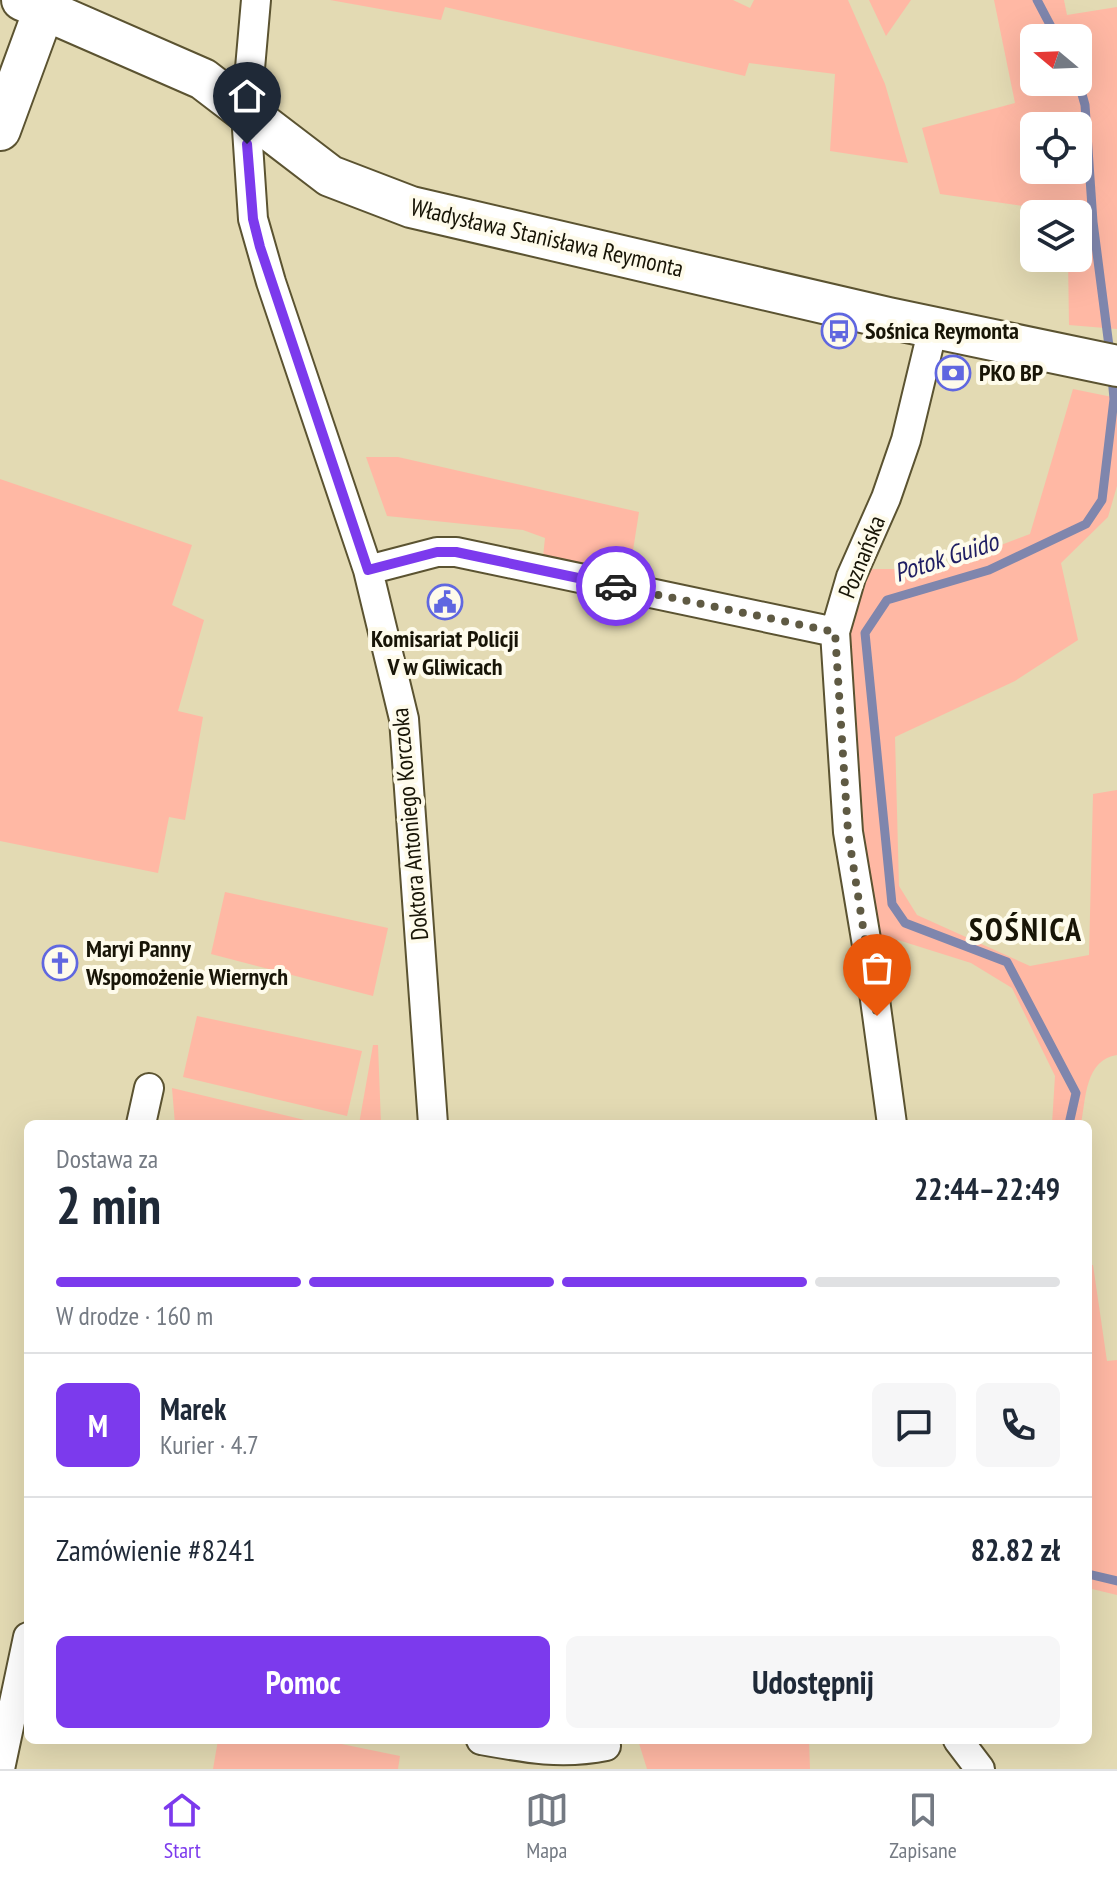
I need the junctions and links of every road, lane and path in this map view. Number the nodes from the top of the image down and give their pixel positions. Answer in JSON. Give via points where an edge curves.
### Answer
{"nodes":[{"id":1,"x":256,"y":0,"type":"edge"},
{"id":2,"x":33,"y":5,"type":"edge"},
{"id":3,"x":246,"y":114,"type":"junction"},
{"id":4,"x":0,"y":130,"type":"edge"},
{"id":5,"x":933,"y":328,"type":"junction"},
{"id":6,"x":1106,"y":364,"type":"edge"},
{"id":7,"x":368,"y":570,"type":"junction"},
{"id":8,"x":835,"y":632,"type":"junction"},
{"id":9,"x":149,"y":1088,"type":"dead end"},
{"id":10,"x":142,"y":1120,"type":"edge"},
{"id":11,"x":432,"y":1120,"type":"edge"},
{"id":12,"x":891,"y":1120,"type":"edge"},
{"id":13,"x":20,"y":1647,"type":"edge"},
{"id":14,"x":505,"y":1744,"type":"edge"},
{"id":15,"x":961,"y":1744,"type":"edge"},
{"id":16,"x":608,"y":1752,"type":"edge"},
{"id":17,"x":0,"y":1769,"type":"edge"},
{"id":18,"x":980,"y":1769,"type":"edge"}],
"edges":[{"from":1,"to":3,"type":"street","name":"Doktora Antoniego Korczoka"},
{"from":2,"to":3,"type":"street","name":"Władysława Stanisława Reymonta","via":[[203,79]]},
{"from":2,"to":4,"type":"street"},
{"from":3,"to":5,"type":"street","name":"Władysława Stanisława Reymonta","via":[[330,176],[411,207]]},
{"from":3,"to":7,"type":"street","name":"Doktora Antoniego Korczoka","via":[[247,174],[260,247]]},
{"from":5,"to":6,"type":"street","name":"Władysława Stanisława Reymonta"},
{"from":5,"to":8,"type":"street","name":"Poznańska","via":[[906,440],[851,577]]},
{"from":7,"to":8,"type":"street","via":[[456,552]]},
{"from":7,"to":11,"type":"street","name":"Doktora Antoniego Korczoka","via":[[404,719]]},
{"from":8,"to":12,"type":"street","name":"Poznańska","via":[[848,832]]},
{"from":9,"to":10,"type":"street"},
{"from":13,"to":17,"type":"street"},
{"from":14,"to":16,"type":"street","via":[[552,1752]]},
{"from":15,"to":18,"type":"street"}]}
